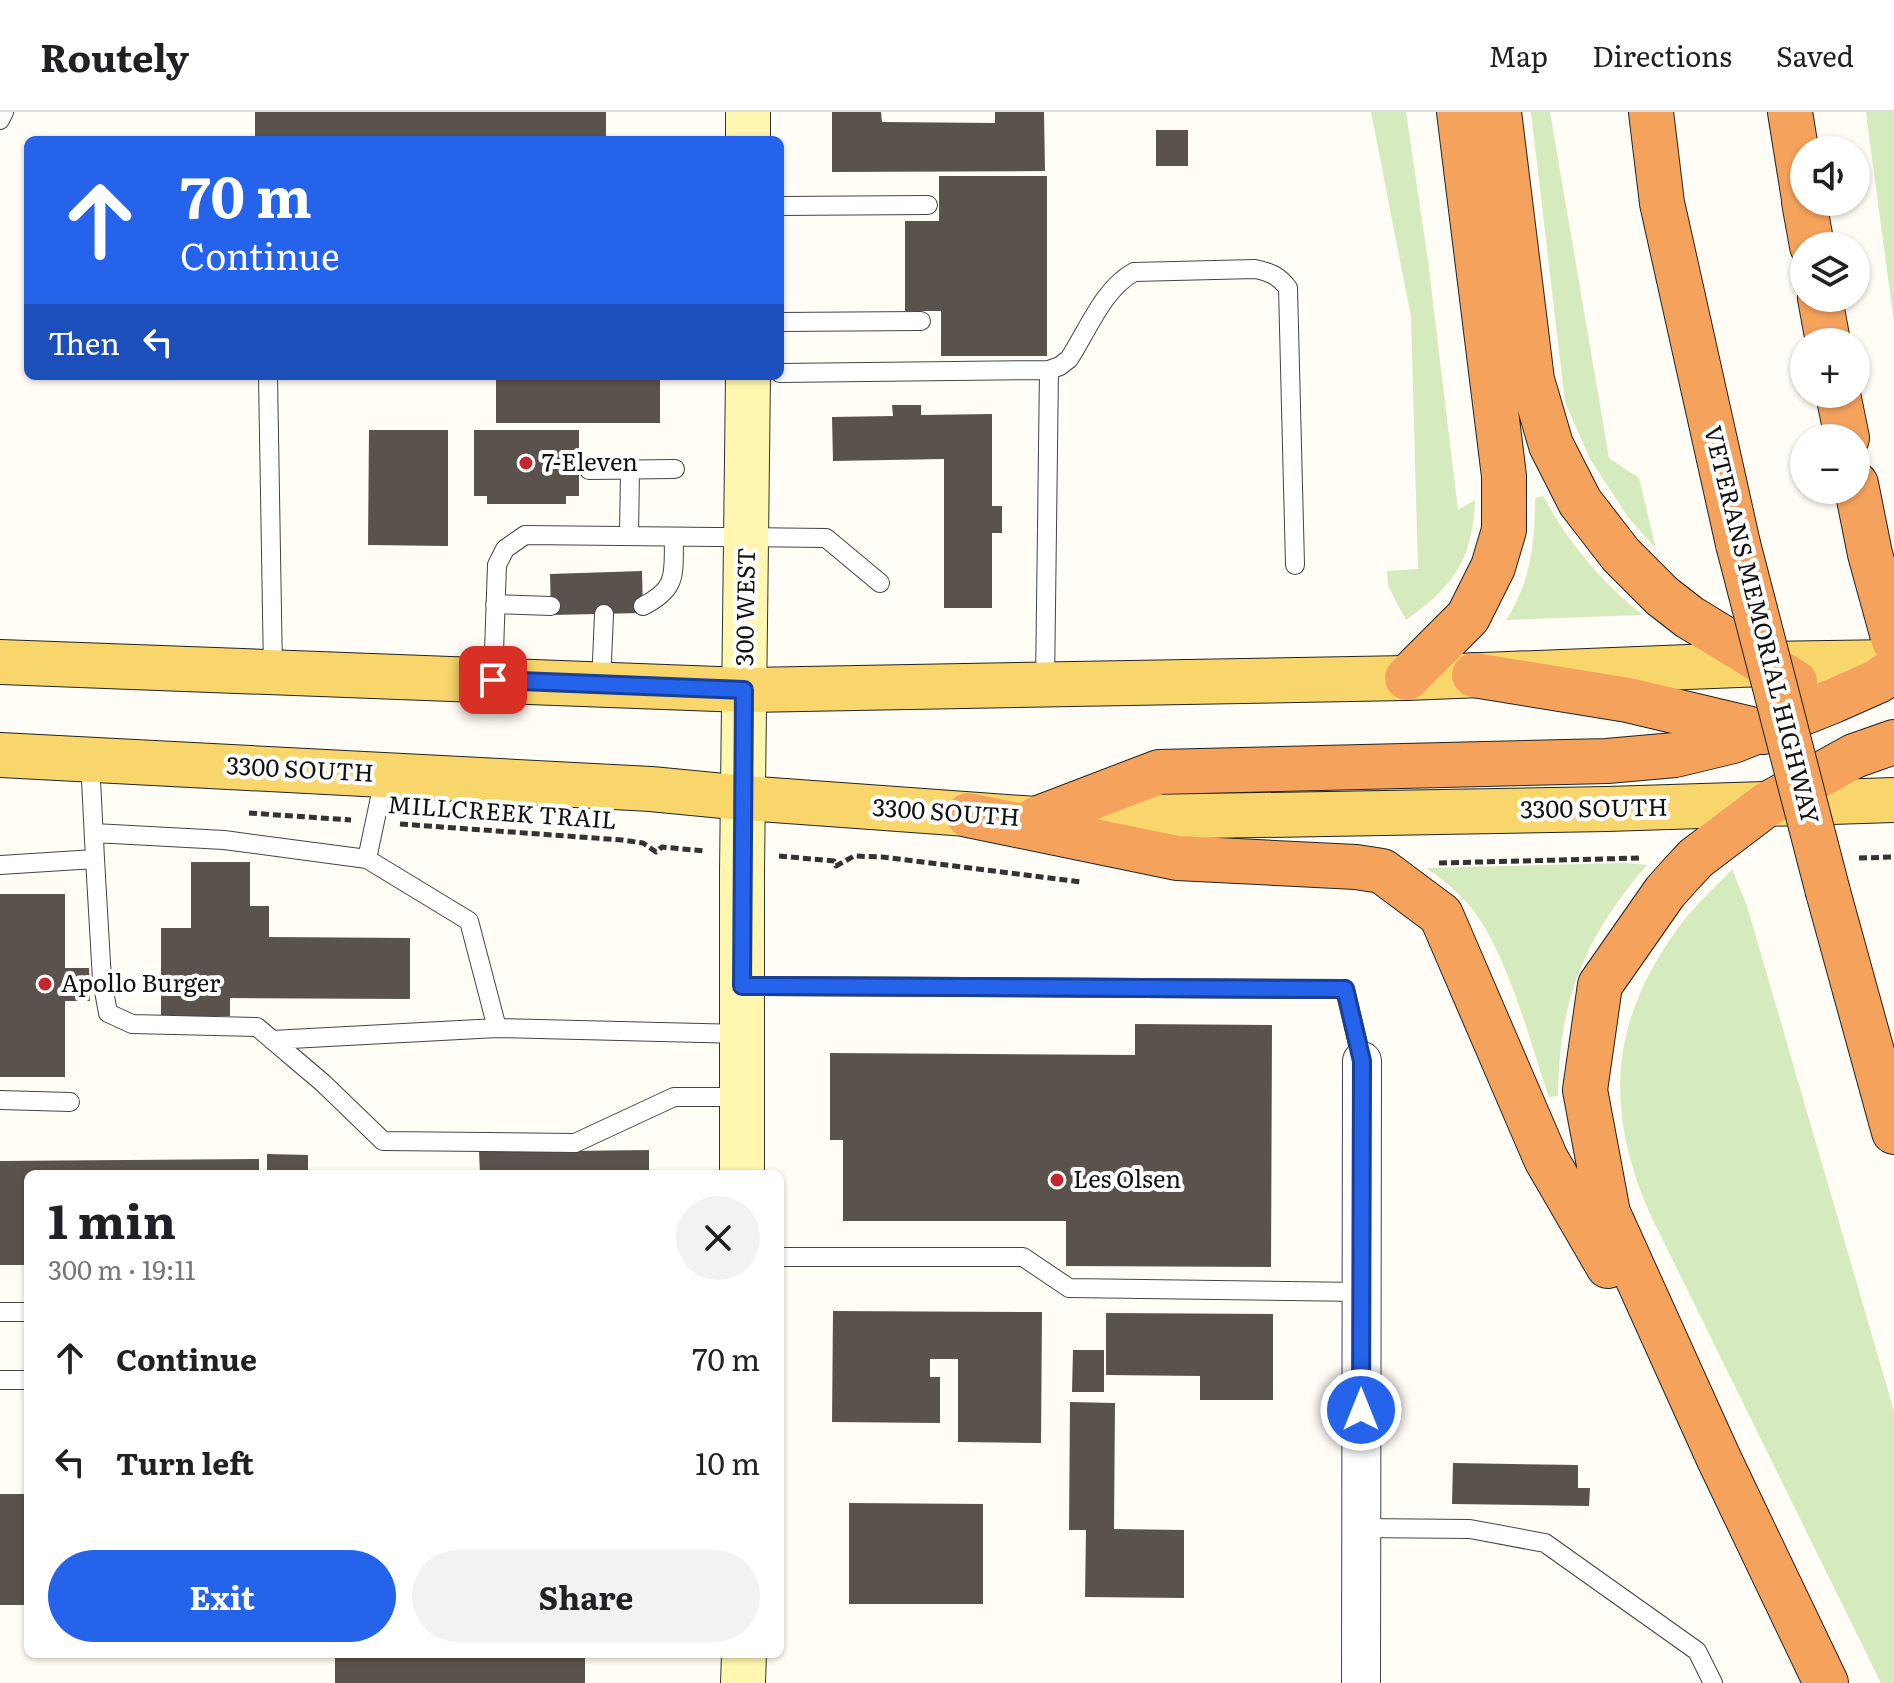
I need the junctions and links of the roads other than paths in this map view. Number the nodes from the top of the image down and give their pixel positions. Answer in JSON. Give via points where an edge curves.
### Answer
{"nodes":[{"id":1,"x":4,"y":112,"type":"edge"},
{"id":2,"x":748,"y":112,"type":"edge"},
{"id":3,"x":1459,"y":112,"type":"edge"},
{"id":4,"x":1499,"y":112,"type":"edge"},
{"id":5,"x":1651,"y":112,"type":"edge"},
{"id":6,"x":1790,"y":112,"type":"edge"},
{"id":7,"x":0,"y":120,"type":"edge"},
{"id":8,"x":748,"y":136,"type":"edge"},
{"id":9,"x":1794,"y":136,"type":"edge"},
{"id":10,"x":928,"y":205,"type":"dead end"},
{"id":11,"x":784,"y":206,"type":"edge"},
{"id":12,"x":921,"y":321,"type":"dead end"},
{"id":13,"x":784,"y":322,"type":"edge"},
{"id":14,"x":1049,"y":370,"type":"junction"},
{"id":15,"x":784,"y":373,"type":"edge"},
{"id":16,"x":268,"y":380,"type":"edge"},
{"id":17,"x":748,"y":380,"type":"edge"},
{"id":18,"x":675,"y":469,"type":"dead end"},
{"id":19,"x":589,"y":470,"type":"dead end"},
{"id":20,"x":630,"y":470,"type":"junction"},
{"id":21,"x":1860,"y":504,"type":"edge"},
{"id":22,"x":629,"y":536,"type":"junction"},
{"id":23,"x":674,"y":537,"type":"junction"},
{"id":24,"x":747,"y":537,"type":"junction"},
{"id":25,"x":1295,"y":565,"type":"dead end"},
{"id":26,"x":880,"y":583,"type":"dead end"},
{"id":27,"x":495,"y":604,"type":"junction"},
{"id":28,"x":551,"y":606,"type":"dead end"},
{"id":29,"x":643,"y":606,"type":"dead end"},
{"id":30,"x":604,"y":614,"type":"dead end"},
{"id":31,"x":1894,"y":641,"type":"edge"},
{"id":32,"x":0,"y":662,"type":"edge"},
{"id":33,"x":1894,"y":662,"type":"edge"},
{"id":34,"x":1764,"y":664,"type":"junction"},
{"id":35,"x":1894,"y":670,"type":"edge"},
{"id":36,"x":273,"y":671,"type":"junction"},
{"id":37,"x":1474,"y":675,"type":"junction"},
{"id":38,"x":1407,"y":678,"type":"junction"},
{"id":39,"x":493,"y":680,"type":"junction"},
{"id":40,"x":601,"y":685,"type":"junction"},
{"id":41,"x":1045,"y":685,"type":"junction"},
{"id":42,"x":744,"y":690,"type":"junction"},
{"id":43,"x":1833,"y":701,"type":"junction"},
{"id":44,"x":1894,"y":722,"type":"edge"},
{"id":45,"x":1757,"y":731,"type":"junction"},
{"id":46,"x":1874,"y":749,"type":"edge"},
{"id":47,"x":0,"y":755,"type":"edge"},
{"id":48,"x":90,"y":760,"type":"junction"},
{"id":49,"x":385,"y":774,"type":"junction"},
{"id":50,"x":1894,"y":774,"type":"edge"},
{"id":51,"x":744,"y":798,"type":"junction"},
{"id":52,"x":1894,"y":800,"type":"edge"},
{"id":53,"x":1766,"y":805,"type":"junction"},
{"id":54,"x":968,"y":815,"type":"junction"},
{"id":55,"x":1036,"y":819,"type":"junction"},
{"id":56,"x":94,"y":833,"type":"junction"},
{"id":57,"x":95,"y":859,"type":"junction"},
{"id":58,"x":367,"y":859,"type":"junction"},
{"id":59,"x":0,"y":865,"type":"edge"},
{"id":60,"x":742,"y":986,"type":"junction"},
{"id":61,"x":497,"y":1028,"type":"junction"},
{"id":62,"x":742,"y":1034,"type":"junction"},
{"id":63,"x":272,"y":1040,"type":"junction"},
{"id":64,"x":1362,"y":1061,"type":"joint"},
{"id":65,"x":742,"y":1097,"type":"junction"},
{"id":66,"x":0,"y":1100,"type":"edge"},
{"id":67,"x":70,"y":1102,"type":"dead end"},
{"id":68,"x":1894,"y":1132,"type":"edge"},
{"id":69,"x":742,"y":1170,"type":"edge"},
{"id":70,"x":784,"y":1257,"type":"edge"},
{"id":71,"x":1361,"y":1292,"type":"junction"},
{"id":72,"x":0,"y":1312,"type":"edge"},
{"id":73,"x":24,"y":1312,"type":"edge"},
{"id":74,"x":0,"y":1380,"type":"edge"},
{"id":75,"x":24,"y":1380,"type":"edge"},
{"id":76,"x":1719,"y":1459,"type":"junction"},
{"id":77,"x":1361,"y":1528,"type":"junction"},
{"id":78,"x":744,"y":1658,"type":"edge"},
{"id":79,"x":743,"y":1683,"type":"edge"},
{"id":80,"x":1361,"y":1683,"type":"edge"},
{"id":81,"x":1713,"y":1683,"type":"edge"},
{"id":82,"x":1826,"y":1683,"type":"edge"}],
"edges":[{"from":1,"to":7,"type":"lane"},
{"from":2,"to":8,"type":"main road"},
{"from":3,"to":38,"type":"highway","via":[[1504,476],[1504,530],[1468,617]]},
{"from":4,"to":34,"type":"highway","via":[[1532,380],[1551,445],[1580,502],[1621,555],[1689,617]]},
{"from":5,"to":68,"type":"highway","name":"VETERANS MEMORIAL HIGHWAY","bridge":true,"via":[[1662,203],[1738,544]]},
{"from":6,"to":9,"type":"highway"},
{"from":10,"to":11,"type":"lane"},
{"from":12,"to":13,"type":"lane"},
{"from":14,"to":15,"type":"lane"},
{"from":14,"to":25,"type":"lane","via":[[1069,359],[1107,297],[1134,272],[1255,269],[1281,278],[1288,288]]},
{"from":14,"to":41,"type":"lane"},
{"from":16,"to":36,"type":"lane"},
{"from":17,"to":24,"type":"main road","name":"300 WEST"},
{"from":18,"to":20,"type":"lane"},
{"from":19,"to":20,"type":"lane"},
{"from":20,"to":22,"type":"lane"},
{"from":21,"to":31,"type":"highway"},
{"from":22,"to":23,"type":"lane"},
{"from":22,"to":27,"type":"lane","via":[[525,535],[505,549],[497,565]]},
{"from":23,"to":24,"type":"lane"},
{"from":23,"to":29,"type":"lane","via":[[673,579],[661,598]]},
{"from":24,"to":26,"type":"lane","via":[[826,538]]},
{"from":24,"to":42,"type":"main road","name":"300 WEST"},
{"from":27,"to":28,"type":"lane"},
{"from":27,"to":39,"type":"lane"},
{"from":30,"to":40,"type":"lane"},
{"from":32,"to":36,"type":"main road"},
{"from":33,"to":34,"type":"main road"},
{"from":34,"to":37,"type":"main road"},
{"from":34,"to":43,"type":"highway"},
{"from":35,"to":43,"type":"highway"},
{"from":36,"to":39,"type":"main road"},
{"from":37,"to":38,"type":"main road"},
{"from":37,"to":45,"type":"highway","via":[[1628,700]]},
{"from":38,"to":41,"type":"main road"},
{"from":39,"to":40,"type":"main road"},
{"from":40,"to":42,"type":"main road"},
{"from":41,"to":42,"type":"main road"},
{"from":42,"to":51,"type":"main road","name":"300 WEST"},
{"from":43,"to":44,"type":"highway"},
{"from":43,"to":45,"type":"highway"},
{"from":45,"to":46,"type":"highway"},
{"from":45,"to":55,"type":"highway","via":[[1704,749],[1607,761],[1159,772]]},
{"from":46,"to":50,"type":"highway"},
{"from":46,"to":53,"type":"highway"},
{"from":47,"to":48,"type":"main road","name":"3300 SOUTH"},
{"from":48,"to":49,"type":"main road","name":"3300 SOUTH"},
{"from":48,"to":56,"type":"lane"},
{"from":49,"to":51,"type":"main road","name":"3300 SOUTH"},
{"from":49,"to":58,"type":"lane"},
{"from":51,"to":54,"type":"main road","name":"3300 SOUTH"},
{"from":51,"to":60,"type":"main road","name":"300 WEST"},
{"from":52,"to":53,"type":"main road","name":"3300 SOUTH"},
{"from":53,"to":55,"type":"main road","name":"3300 SOUTH"},
{"from":53,"to":76,"type":"highway","via":[[1682,873],[1600,985],[1585,1090],[1608,1213]]},
{"from":54,"to":55,"type":"main road","name":"3300 SOUTH"},
{"from":54,"to":76,"type":"highway","via":[[1177,858],[1382,871],[1441,915],[1546,1159]]},
{"from":56,"to":57,"type":"lane"},
{"from":56,"to":58,"type":"lane","via":[[224,840]]},
{"from":57,"to":59,"type":"lane"},
{"from":57,"to":63,"type":"lane","via":[[108,1013],[132,1024],[257,1027]]},
{"from":58,"to":61,"type":"lane","via":[[469,921]]},
{"from":60,"to":62,"type":"main road","name":"300 WEST"},
{"from":60,"to":64,"type":"lane","via":[[1345,989]]},
{"from":61,"to":62,"type":"lane"},
{"from":61,"to":63,"type":"lane"},
{"from":62,"to":65,"type":"main road","name":"300 WEST"},
{"from":63,"to":65,"type":"lane","via":[[383,1141],[575,1143],[674,1097]]},
{"from":64,"to":71,"type":"street"},
{"from":65,"to":69,"type":"main road","name":"300 WEST"},
{"from":66,"to":67,"type":"lane"},
{"from":70,"to":71,"type":"lane","via":[[1023,1257],[1069,1288]]},
{"from":71,"to":77,"type":"street"},
{"from":72,"to":73,"type":"lane"},
{"from":74,"to":75,"type":"lane"},
{"from":76,"to":82,"type":"highway"},
{"from":77,"to":80,"type":"street"},
{"from":77,"to":81,"type":"lane","via":[[1470,1529],[1545,1543],[1697,1651]]},
{"from":78,"to":79,"type":"main road"}]}
